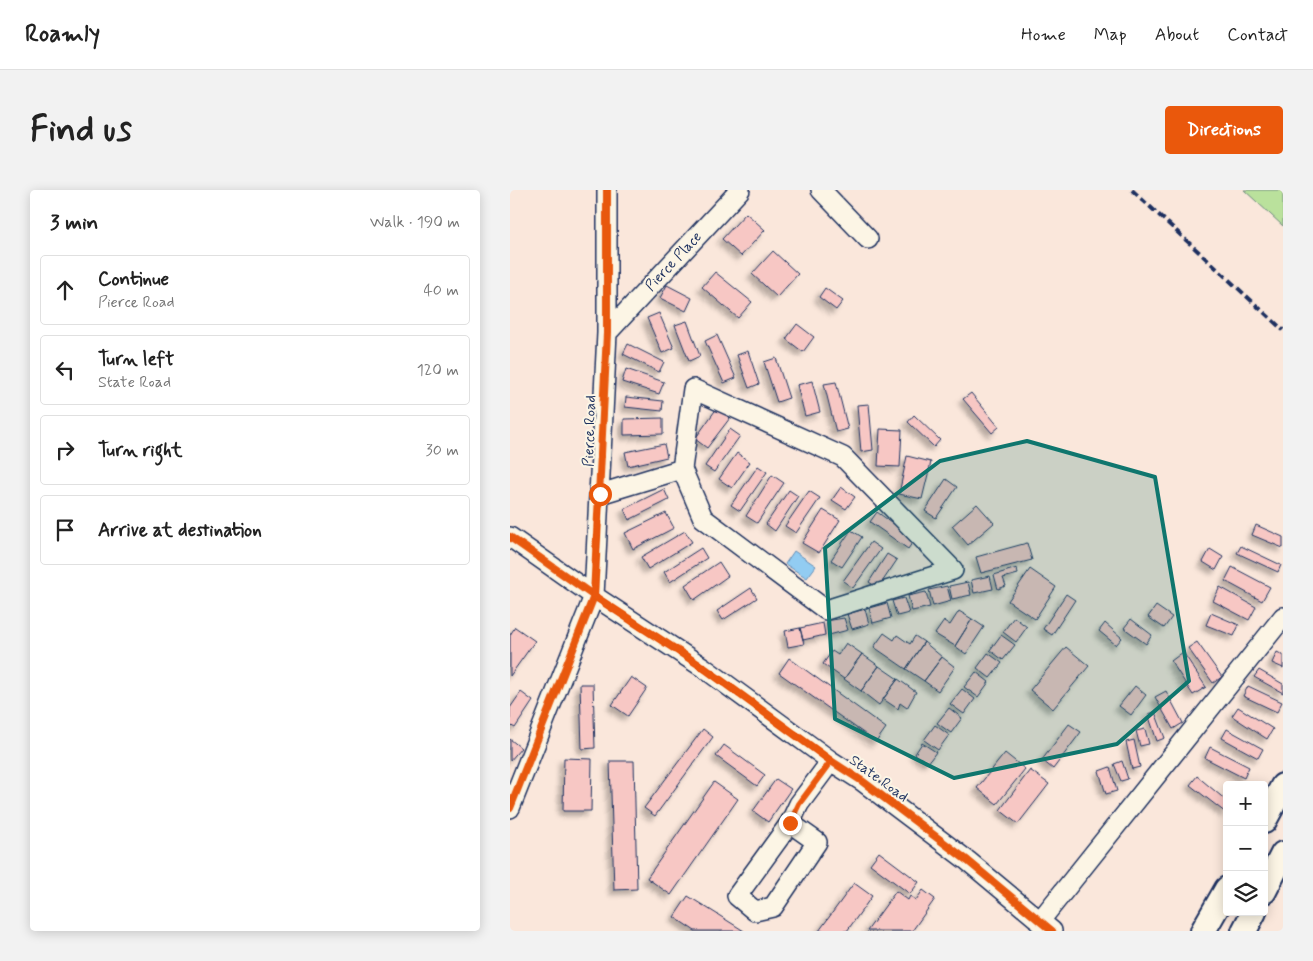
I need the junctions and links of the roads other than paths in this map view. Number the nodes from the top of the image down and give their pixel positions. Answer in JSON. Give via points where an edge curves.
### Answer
{"nodes":[{"id":1,"x":607,"y":190,"type":"edge"},
{"id":2,"x":740,"y":190,"type":"edge"},
{"id":3,"x":821,"y":190,"type":"edge"},
{"id":4,"x":868,"y":239,"type":"dead end"},
{"id":5,"x":607,"y":333,"type":"junction"},
{"id":6,"x":682,"y":469,"type":"junction"},
{"id":7,"x":600,"y":494,"type":"junction"},
{"id":8,"x":510,"y":537,"type":"edge"},
{"id":9,"x":594,"y":596,"type":"junction"},
{"id":10,"x":1283,"y":617,"type":"edge"},
{"id":11,"x":831,"y":761,"type":"junction"},
{"id":12,"x":1283,"y":786,"type":"edge"},
{"id":13,"x":510,"y":808,"type":"edge"},
{"id":14,"x":1268,"y":814,"type":"edge"},
{"id":15,"x":790,"y":823,"type":"junction"},
{"id":16,"x":1283,"y":854,"type":"edge"},
{"id":17,"x":1273,"y":884,"type":"edge"},
{"id":18,"x":1223,"y":896,"type":"edge"},
{"id":19,"x":1252,"y":916,"type":"edge"},
{"id":20,"x":1046,"y":926,"type":"edge"},
{"id":21,"x":1203,"y":931,"type":"edge"},
{"id":22,"x":1244,"y":931,"type":"edge"}],
"edges":[{"from":1,"to":5,"type":"street","name":"Pierce Road"},
{"from":2,"to":5,"type":"street","name":"Pierce Place"},
{"from":3,"to":4,"type":"street"},
{"from":5,"to":7,"type":"street","name":"Pierce Road"},
{"from":6,"to":6,"type":"street","via":[[693,389],[843,457],[953,570],[826,610],[703,518]]},
{"from":6,"to":7,"type":"street"},
{"from":7,"to":9,"type":"street","name":"Pierce Road"},
{"from":8,"to":9,"type":"street","name":"State Road"},
{"from":9,"to":11,"type":"street","name":"State Road","via":[[704,668]]},
{"from":9,"to":13,"type":"street","name":"Pierce Road"},
{"from":10,"to":20,"type":"street"},
{"from":11,"to":15,"type":"street","via":[[799,804]]},
{"from":11,"to":20,"type":"street","name":"State Road","via":[[968,861]]},
{"from":12,"to":14,"type":"main road"},
{"from":15,"to":15,"type":"street","via":[[737,896],[755,911],[773,907],[817,842]]},
{"from":16,"to":17,"type":"main road"},
{"from":18,"to":21,"type":"main road"},
{"from":19,"to":22,"type":"main road"}]}
